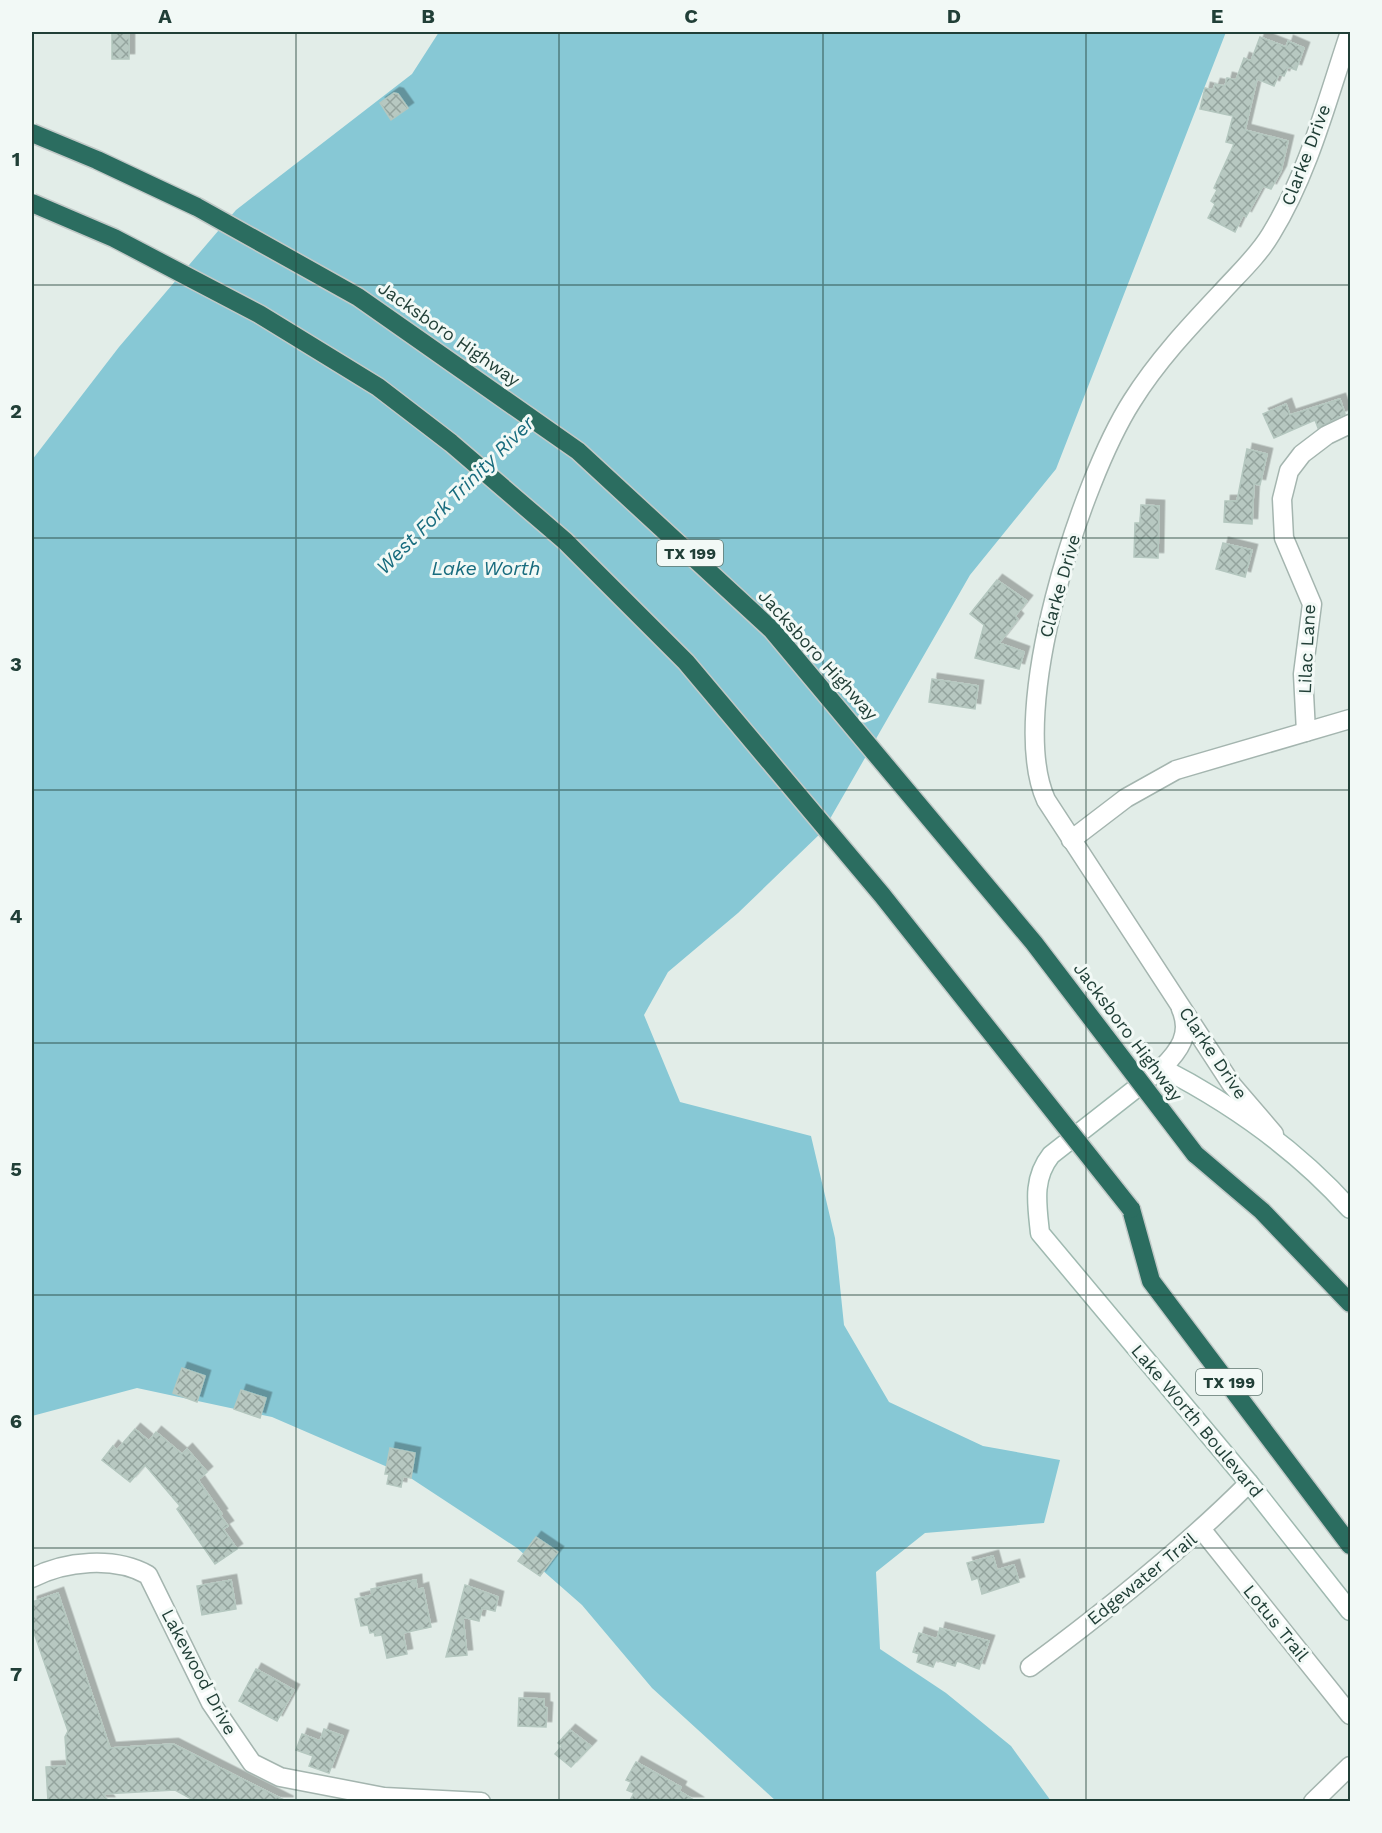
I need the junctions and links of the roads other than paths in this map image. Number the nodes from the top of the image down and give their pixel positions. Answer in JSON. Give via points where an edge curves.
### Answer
{"nodes":[{"id":1,"x":1350,"y":32,"type":"edge"},
{"id":2,"x":32,"y":133,"type":"edge"},
{"id":3,"x":32,"y":203,"type":"edge"},
{"id":4,"x":1350,"y":424,"type":"edge"},
{"id":5,"x":1350,"y":719,"type":"edge"},
{"id":6,"x":1306,"y":732,"type":"junction"},
{"id":7,"x":1071,"y":840,"type":"junction"},
{"id":8,"x":1176,"y":1000,"type":"junction"},
{"id":9,"x":1162,"y":1068,"type":"junction"},
{"id":10,"x":1281,"y":1142,"type":"junction"},
{"id":11,"x":1350,"y":1209,"type":"edge"},
{"id":12,"x":1350,"y":1303,"type":"edge"},
{"id":13,"x":1249,"y":1483,"type":"junction"},
{"id":14,"x":1202,"y":1530,"type":"junction"},
{"id":15,"x":1350,"y":1545,"type":"edge"},
{"id":16,"x":32,"y":1578,"type":"edge"},
{"id":17,"x":1350,"y":1611,"type":"edge"},
{"id":18,"x":1030,"y":1667,"type":"dead end"},
{"id":19,"x":1350,"y":1715,"type":"edge"},
{"id":20,"x":1350,"y":1766,"type":"edge"},
{"id":21,"x":481,"y":1802,"type":"edge"},
{"id":22,"x":1313,"y":1802,"type":"edge"}],
"edges":[{"from":1,"to":7,"type":"street","name":"Clarke Drive","via":[[1287,208],[1270,237],[1180,336],[1132,401],[1085,501],[1044,641],[1035,695],[1039,785]]},
{"from":2,"to":12,"type":"highway","name":"Jacksboro Highway","number":"TX 199","bridge":true,"via":[[197,207],[358,297],[578,451],[772,630],[1026,934],[1195,1154],[1263,1211]]},
{"from":3,"to":15,"type":"highway","number":"TX 199","bridge":true,"via":[[114,238],[259,314],[378,387],[566,541],[686,662],[882,894],[1131,1209],[1151,1281]]},
{"from":4,"to":6,"type":"street","name":"Lilac Lane","via":[[1302,454],[1289,471],[1282,499],[1284,538],[1312,604],[1303,674]]},
{"from":5,"to":6,"type":"street"},
{"from":6,"to":7,"type":"street","via":[[1176,770],[1126,798]]},
{"from":7,"to":8,"type":"street","name":"Clarke Drive"},
{"from":8,"to":9,"type":"street","via":[[1183,1015],[1185,1035],[1176,1054]]},
{"from":8,"to":10,"type":"street","name":"Clarke Drive","via":[[1232,1085]]},
{"from":9,"to":10,"type":"street","via":[[1221,1100]]},
{"from":9,"to":13,"type":"street","name":"Lake Worth Boulevard","number":"TX 199","via":[[1051,1155],[1037,1181],[1040,1233]]},
{"from":10,"to":11,"type":"street"},
{"from":13,"to":14,"type":"street","name":"Edgewater Trail"},
{"from":13,"to":17,"type":"street","name":"Lake Worth Boulevard","number":"TX 199"},
{"from":14,"to":18,"type":"street","name":"Edgewater Trail","via":[[1125,1596]]},
{"from":14,"to":19,"type":"street","name":"Lotus Trail"},
{"from":16,"to":21,"type":"street","name":"Lakewood Drive","via":[[48,1570],[107,1563],[132,1566],[147,1575],[211,1702],[252,1763],[280,1777],[384,1797]]},
{"from":20,"to":22,"type":"street"}]}
